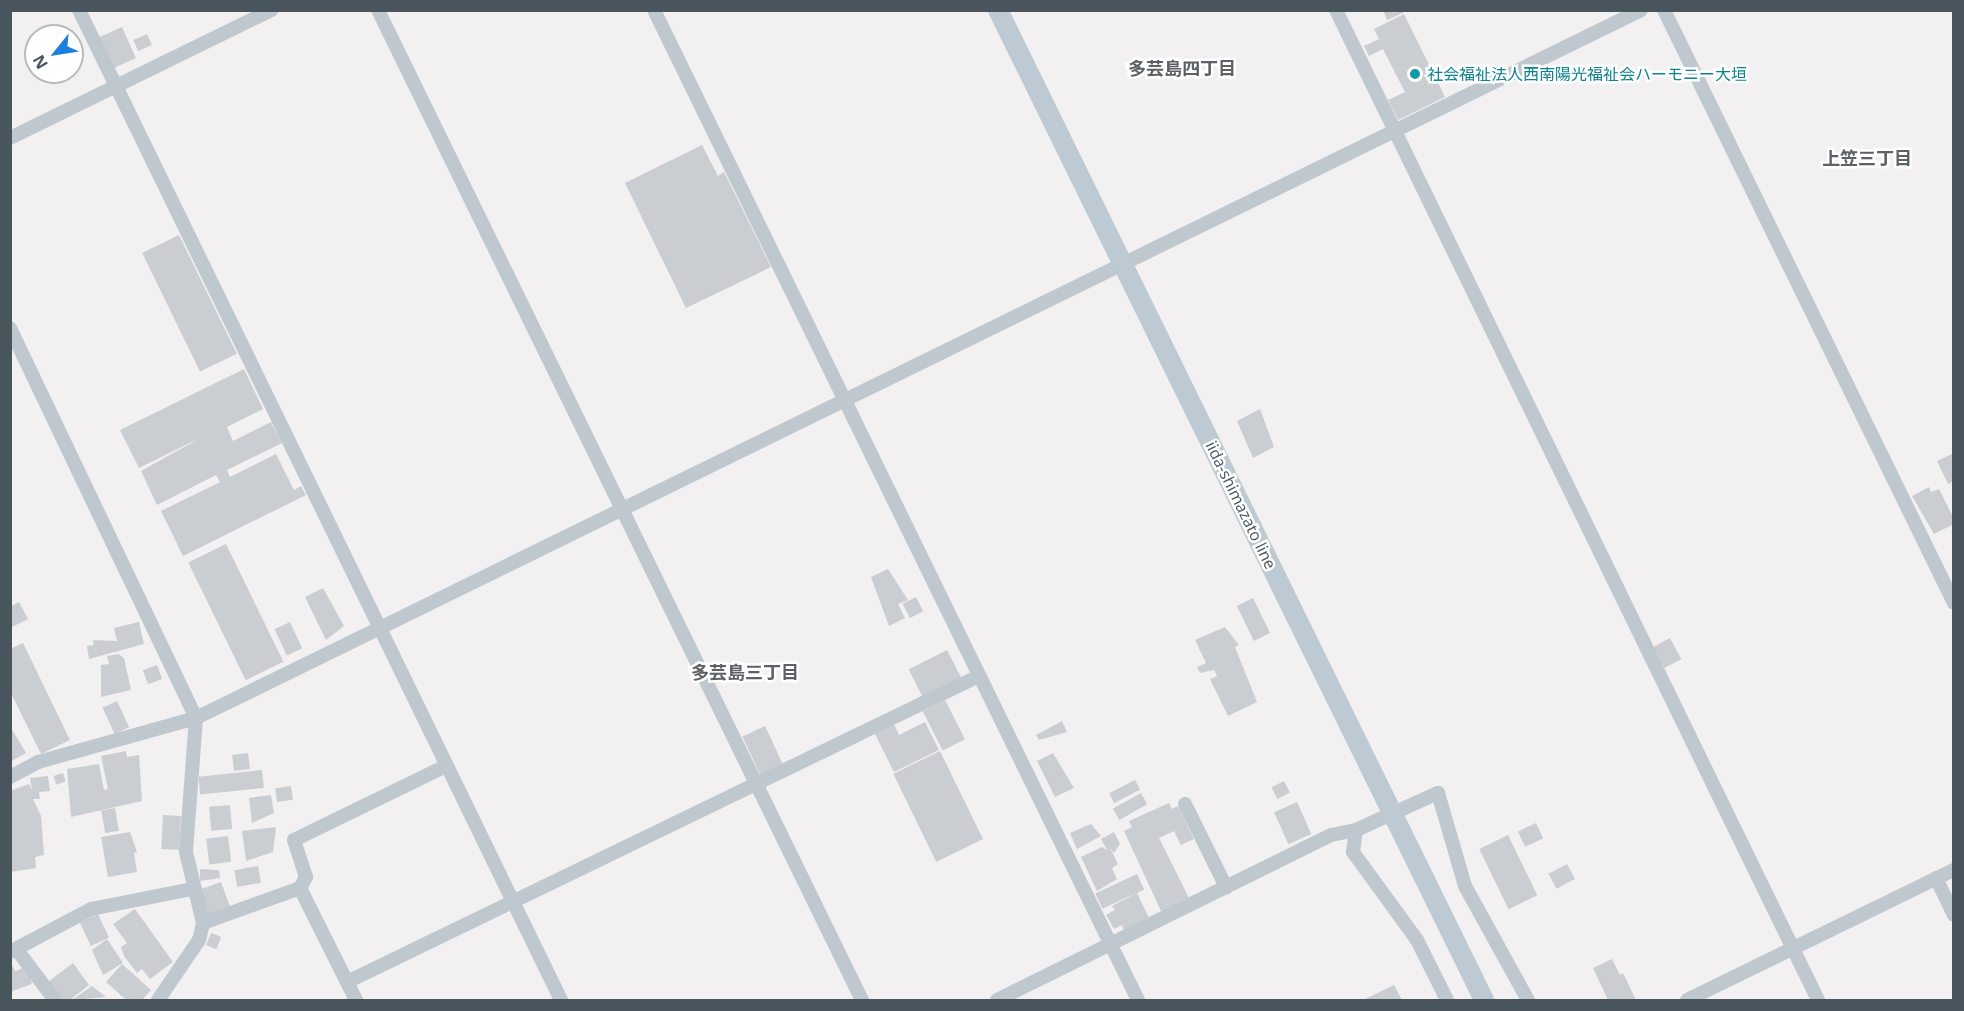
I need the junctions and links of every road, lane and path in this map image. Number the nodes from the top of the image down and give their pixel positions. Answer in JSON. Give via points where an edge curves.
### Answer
{"nodes":[{"id":1,"x":79,"y":10,"type":"edge"},
{"id":2,"x":271,"y":10,"type":"edge"},
{"id":3,"x":378,"y":10,"type":"edge"},
{"id":4,"x":654,"y":10,"type":"edge"},
{"id":5,"x":998,"y":10,"type":"edge"},
{"id":6,"x":1336,"y":10,"type":"edge"},
{"id":7,"x":1641,"y":10,"type":"edge"},
{"id":8,"x":1664,"y":10,"type":"edge"},
{"id":9,"x":117,"y":86,"type":"junction"},
{"id":10,"x":1394,"y":130,"type":"junction"},
{"id":11,"x":10,"y":138,"type":"edge"},
{"id":12,"x":1123,"y":263,"type":"junction"},
{"id":13,"x":10,"y":328,"type":"edge"},
{"id":14,"x":844,"y":401,"type":"junction"},
{"id":15,"x":620,"y":510,"type":"junction"},
{"id":16,"x":1953,"y":603,"type":"edge"},
{"id":17,"x":377,"y":628,"type":"junction"},
{"id":18,"x":979,"y":676,"type":"junction"},
{"id":19,"x":196,"y":718,"type":"junction"},
{"id":20,"x":446,"y":766,"type":"junction"},
{"id":21,"x":10,"y":777,"type":"edge"},
{"id":22,"x":755,"y":784,"type":"junction"},
{"id":23,"x":1185,"y":804,"type":"dead end"},
{"id":24,"x":1392,"y":813,"type":"junction"},
{"id":25,"x":1356,"y":830,"type":"junction"},
{"id":26,"x":1953,"y":870,"type":"edge"},
{"id":27,"x":1936,"y":878,"type":"junction"},
{"id":28,"x":1226,"y":887,"type":"junction"},
{"id":29,"x":300,"y":888,"type":"junction"},
{"id":30,"x":192,"y":889,"type":"junction"},
{"id":31,"x":513,"y":902,"type":"junction"},
{"id":32,"x":1953,"y":915,"type":"edge"},
{"id":33,"x":203,"y":923,"type":"junction"},
{"id":34,"x":1110,"y":945,"type":"junction"},
{"id":35,"x":1792,"y":949,"type":"junction"},
{"id":36,"x":14,"y":951,"type":"edge"},
{"id":37,"x":347,"y":982,"type":"junction"},
{"id":38,"x":55,"y":1000,"type":"edge"},
{"id":39,"x":158,"y":1000,"type":"edge"},
{"id":40,"x":356,"y":1000,"type":"edge"},
{"id":41,"x":561,"y":1000,"type":"edge"},
{"id":42,"x":862,"y":1000,"type":"edge"},
{"id":43,"x":997,"y":1000,"type":"edge"},
{"id":44,"x":1138,"y":1000,"type":"edge"},
{"id":45,"x":1447,"y":1000,"type":"edge"},
{"id":46,"x":1484,"y":1000,"type":"edge"},
{"id":47,"x":1528,"y":1000,"type":"edge"},
{"id":48,"x":1687,"y":1000,"type":"edge"},
{"id":49,"x":1818,"y":1000,"type":"edge"}],
"edges":[{"from":1,"to":9,"type":"street"},
{"from":2,"to":9,"type":"street"},
{"from":3,"to":15,"type":"street"},
{"from":4,"to":14,"type":"street"},
{"from":5,"to":12,"type":"main road","name":"iida-shimazato line"},
{"from":6,"to":10,"type":"street"},
{"from":7,"to":10,"type":"street"},
{"from":8,"to":16,"type":"street"},
{"from":9,"to":11,"type":"street"},
{"from":9,"to":17,"type":"street"},
{"from":10,"to":12,"type":"street"},
{"from":10,"to":35,"type":"street"},
{"from":12,"to":14,"type":"street"},
{"from":12,"to":24,"type":"main road","name":"iida-shimazato line"},
{"from":13,"to":19,"type":"street"},
{"from":14,"to":15,"type":"street"},
{"from":14,"to":18,"type":"street"},
{"from":15,"to":17,"type":"street"},
{"from":15,"to":22,"type":"street"},
{"from":17,"to":19,"type":"street"},
{"from":17,"to":20,"type":"street"},
{"from":18,"to":22,"type":"street"},
{"from":18,"to":34,"type":"street"},
{"from":19,"to":21,"type":"street","via":[[38,762]]},
{"from":19,"to":30,"type":"street","via":[[186,852]]},
{"from":20,"to":29,"type":"street","via":[[294,840],[306,878]]},
{"from":20,"to":31,"type":"street"},
{"from":22,"to":31,"type":"street"},
{"from":22,"to":42,"type":"street"},
{"from":23,"to":28,"type":"street"},
{"from":24,"to":25,"type":"street"},
{"from":24,"to":46,"type":"main road","name":"iida-shimazato line"},
{"from":24,"to":47,"type":"street","via":[[1438,793],[1465,886]]},
{"from":25,"to":28,"type":"street","via":[[1331,835]]},
{"from":25,"to":45,"type":"street","via":[[1353,852],[1417,940]]},
{"from":26,"to":27,"type":"street"},
{"from":27,"to":32,"type":"street"},
{"from":27,"to":35,"type":"street"},
{"from":28,"to":34,"type":"street"},
{"from":29,"to":33,"type":"street"},
{"from":29,"to":37,"type":"street"},
{"from":30,"to":33,"type":"street"},
{"from":30,"to":36,"type":"street","via":[[91,909]]},
{"from":31,"to":37,"type":"street"},
{"from":31,"to":41,"type":"street"},
{"from":33,"to":39,"type":"street","via":[[199,940]]},
{"from":34,"to":43,"type":"street"},
{"from":34,"to":44,"type":"street"},
{"from":35,"to":48,"type":"street"},
{"from":35,"to":49,"type":"street"},
{"from":36,"to":38,"type":"street"},
{"from":37,"to":40,"type":"street"}]}
